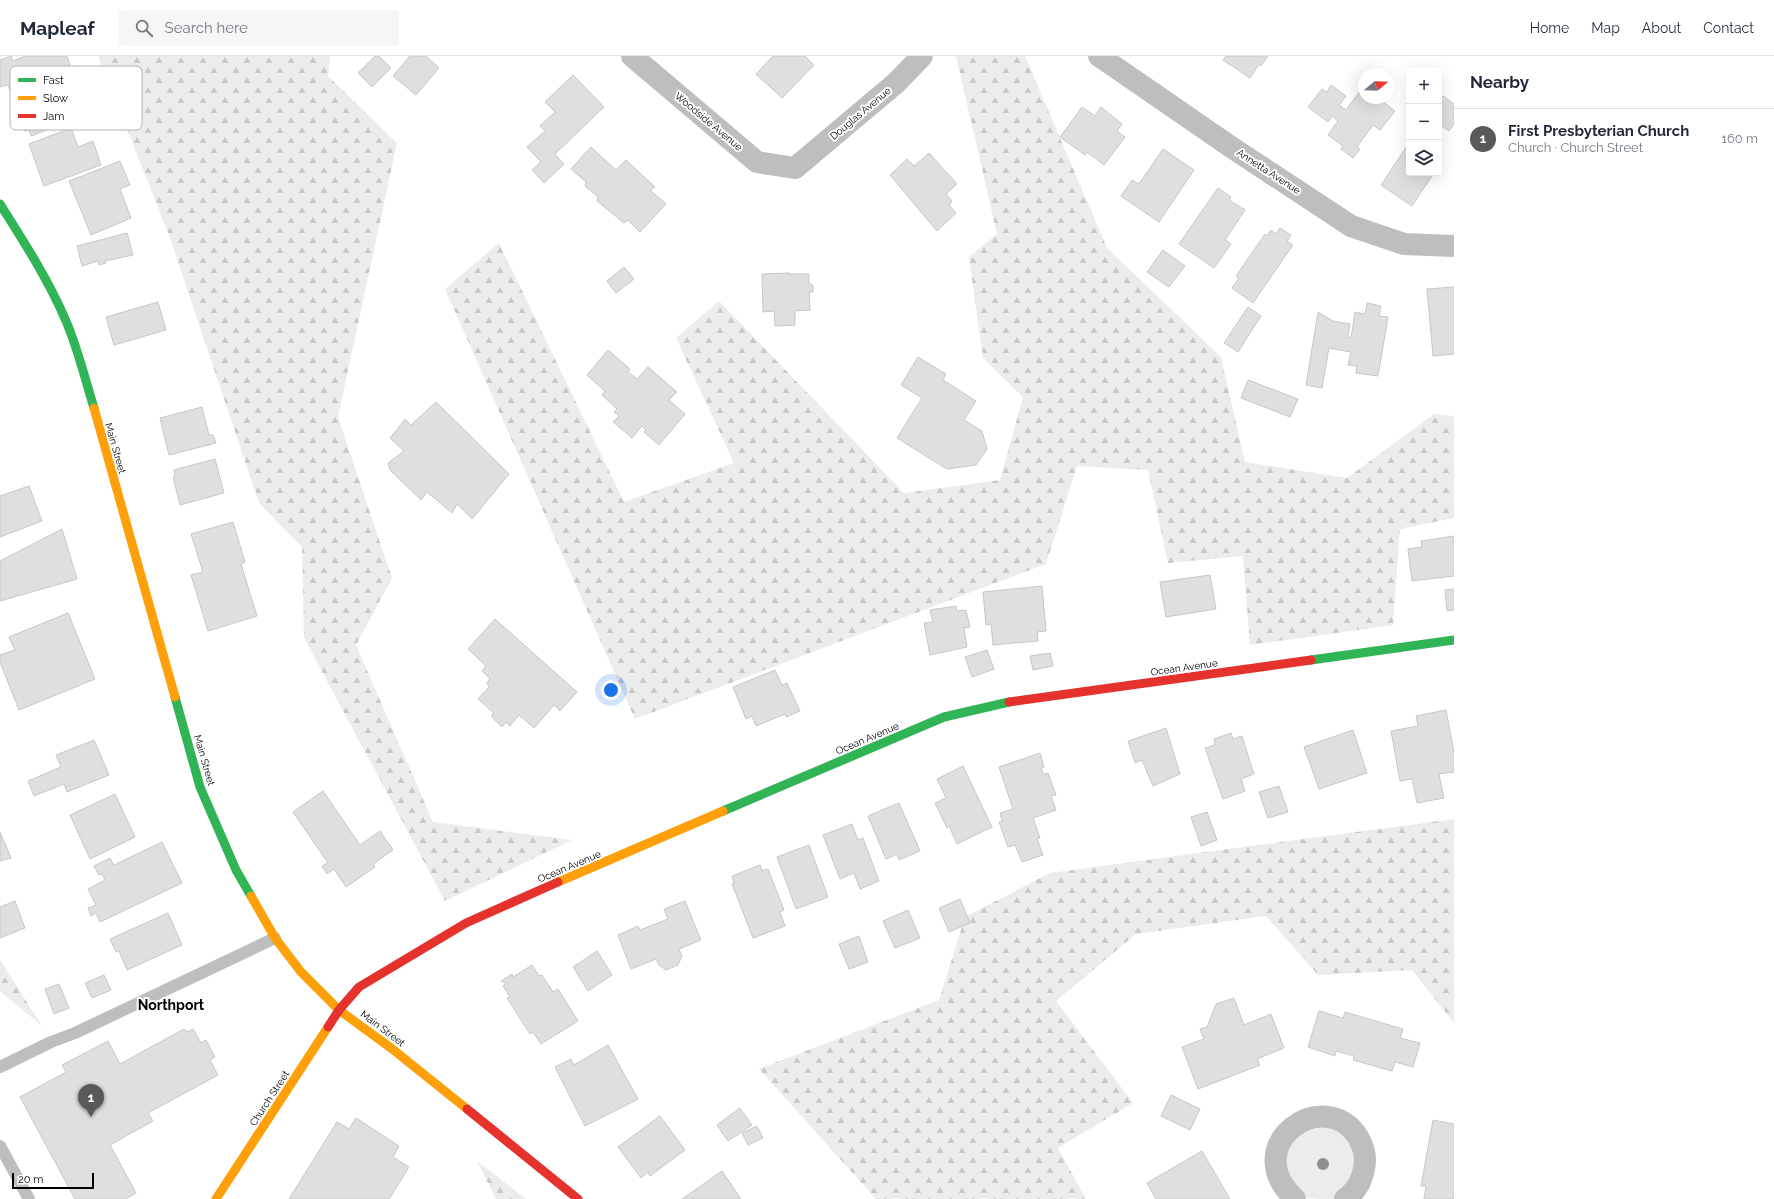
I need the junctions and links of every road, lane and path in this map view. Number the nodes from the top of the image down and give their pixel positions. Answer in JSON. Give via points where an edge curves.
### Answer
{"nodes":[{"id":1,"x":632,"y":56,"type":"edge"},
{"id":2,"x":922,"y":56,"type":"edge"},
{"id":3,"x":1099,"y":56,"type":"edge"},
{"id":4,"x":795,"y":168,"type":"joint"},
{"id":5,"x":0,"y":204,"type":"edge"},
{"id":6,"x":1454,"y":246,"type":"edge"},
{"id":7,"x":1454,"y":640,"type":"edge"},
{"id":8,"x":275,"y":938,"type":"junction"},
{"id":9,"x":339,"y":1010,"type":"junction"},
{"id":10,"x":0,"y":1068,"type":"edge"},
{"id":11,"x":0,"y":1146,"type":"edge"},
{"id":12,"x":29,"y":1199,"type":"edge"},
{"id":13,"x":216,"y":1199,"type":"edge"},
{"id":14,"x":578,"y":1199,"type":"edge"},
{"id":15,"x":1295,"y":1199,"type":"edge"},
{"id":16,"x":1345,"y":1199,"type":"edge"}],
"edges":[{"from":1,"to":4,"type":"street","name":"Woodside Avenue","via":[[757,162]]},
{"from":2,"to":4,"type":"street","name":"Douglas Avenue","via":[[896,83]]},
{"from":3,"to":6,"type":"street","name":"Annetta Avenue","via":[[1351,226],[1404,244]]},
{"from":5,"to":8,"type":"main road","name":"Main Street","via":[[60,306],[71,333],[200,787],[236,870]]},
{"from":7,"to":9,"type":"main road","name":"Ocean Avenue","via":[[1012,701],[944,717],[466,923],[359,987]]},
{"from":8,"to":9,"type":"main road","name":"Main Street","via":[[301,972]]},
{"from":8,"to":10,"type":"lane"},
{"from":9,"to":13,"type":"main road","name":"Church Street"},
{"from":9,"to":14,"type":"main road","name":"Main Street","via":[[391,1048]]},
{"from":11,"to":12,"type":"lane"},
{"from":15,"to":16,"type":"street","via":[[1285,1189],[1278,1175],[1276,1160],[1279,1145],[1287,1132],[1299,1122],[1314,1117],[1329,1118],[1343,1123],[1354,1132],[1362,1144],[1364,1172],[1359,1185]]}]}
